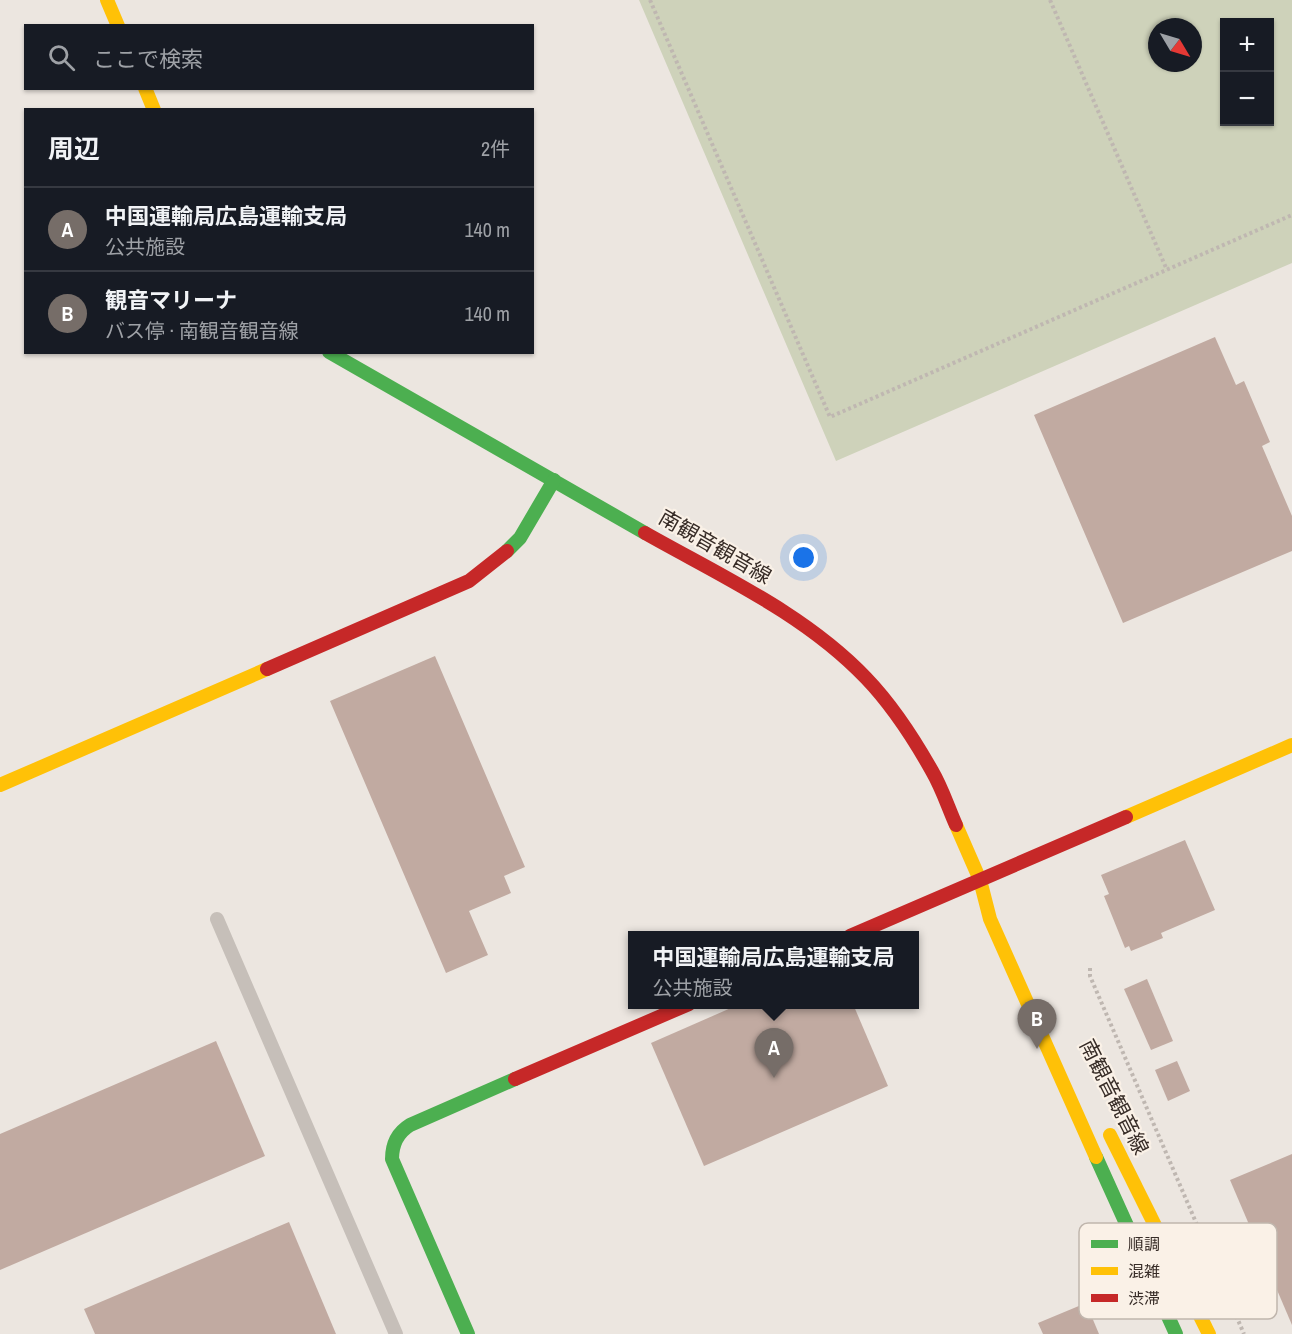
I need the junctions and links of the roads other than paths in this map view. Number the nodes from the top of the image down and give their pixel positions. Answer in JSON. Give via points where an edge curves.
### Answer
{"nodes":[{"id":1,"x":107,"y":0,"type":"edge"},
{"id":2,"x":117,"y":24,"type":"edge"},
{"id":3,"x":146,"y":90,"type":"edge"},
{"id":4,"x":153,"y":108,"type":"edge"},
{"id":5,"x":333,"y":354,"type":"edge"},
{"id":6,"x":554,"y":480,"type":"junction"},
{"id":7,"x":1292,"y":745,"type":"edge"},
{"id":8,"x":0,"y":785,"type":"edge"},
{"id":9,"x":980,"y":880,"type":"junction"},
{"id":10,"x":1003,"y":912,"type":"dead end"},
{"id":11,"x":218,"y":919,"type":"dead end"},
{"id":12,"x":862,"y":931,"type":"edge"},
{"id":13,"x":680,"y":1009,"type":"edge"},
{"id":14,"x":1104,"y":1122,"type":"dead end"},
{"id":15,"x":1126,"y":1223,"type":"edge"},
{"id":16,"x":1154,"y":1223,"type":"edge"},
{"id":17,"x":1169,"y":1319,"type":"edge"},
{"id":18,"x":1202,"y":1319,"type":"edge"},
{"id":19,"x":396,"y":1334,"type":"edge"},
{"id":20,"x":468,"y":1334,"type":"edge"},
{"id":21,"x":1176,"y":1334,"type":"edge"},
{"id":22,"x":1209,"y":1334,"type":"edge"}],
"edges":[{"from":1,"to":2,"type":"main road"},
{"from":3,"to":4,"type":"main road"},
{"from":5,"to":6,"type":"main road","name":"南観音観音線"},
{"from":6,"to":8,"type":"main road","via":[[520,538],[469,581]]},
{"from":6,"to":9,"type":"main road","name":"南観音観音線","via":[[786,613],[848,661],[882,697],[916,743]]},
{"from":7,"to":9,"type":"main road"},
{"from":9,"to":10,"type":"main road","name":"南観音観音線"},
{"from":9,"to":12,"type":"main road"},
{"from":9,"to":15,"type":"main road","name":"南観音観音線","via":[[990,918]]},
{"from":11,"to":19,"type":"lane"},
{"from":13,"to":20,"type":"main road","via":[[399,1132],[392,1158]]},
{"from":14,"to":16,"type":"main road","name":"南観音観音線"},
{"from":17,"to":21,"type":"main road","name":"南観音観音線"},
{"from":18,"to":22,"type":"main road","name":"南観音観音線"}]}
